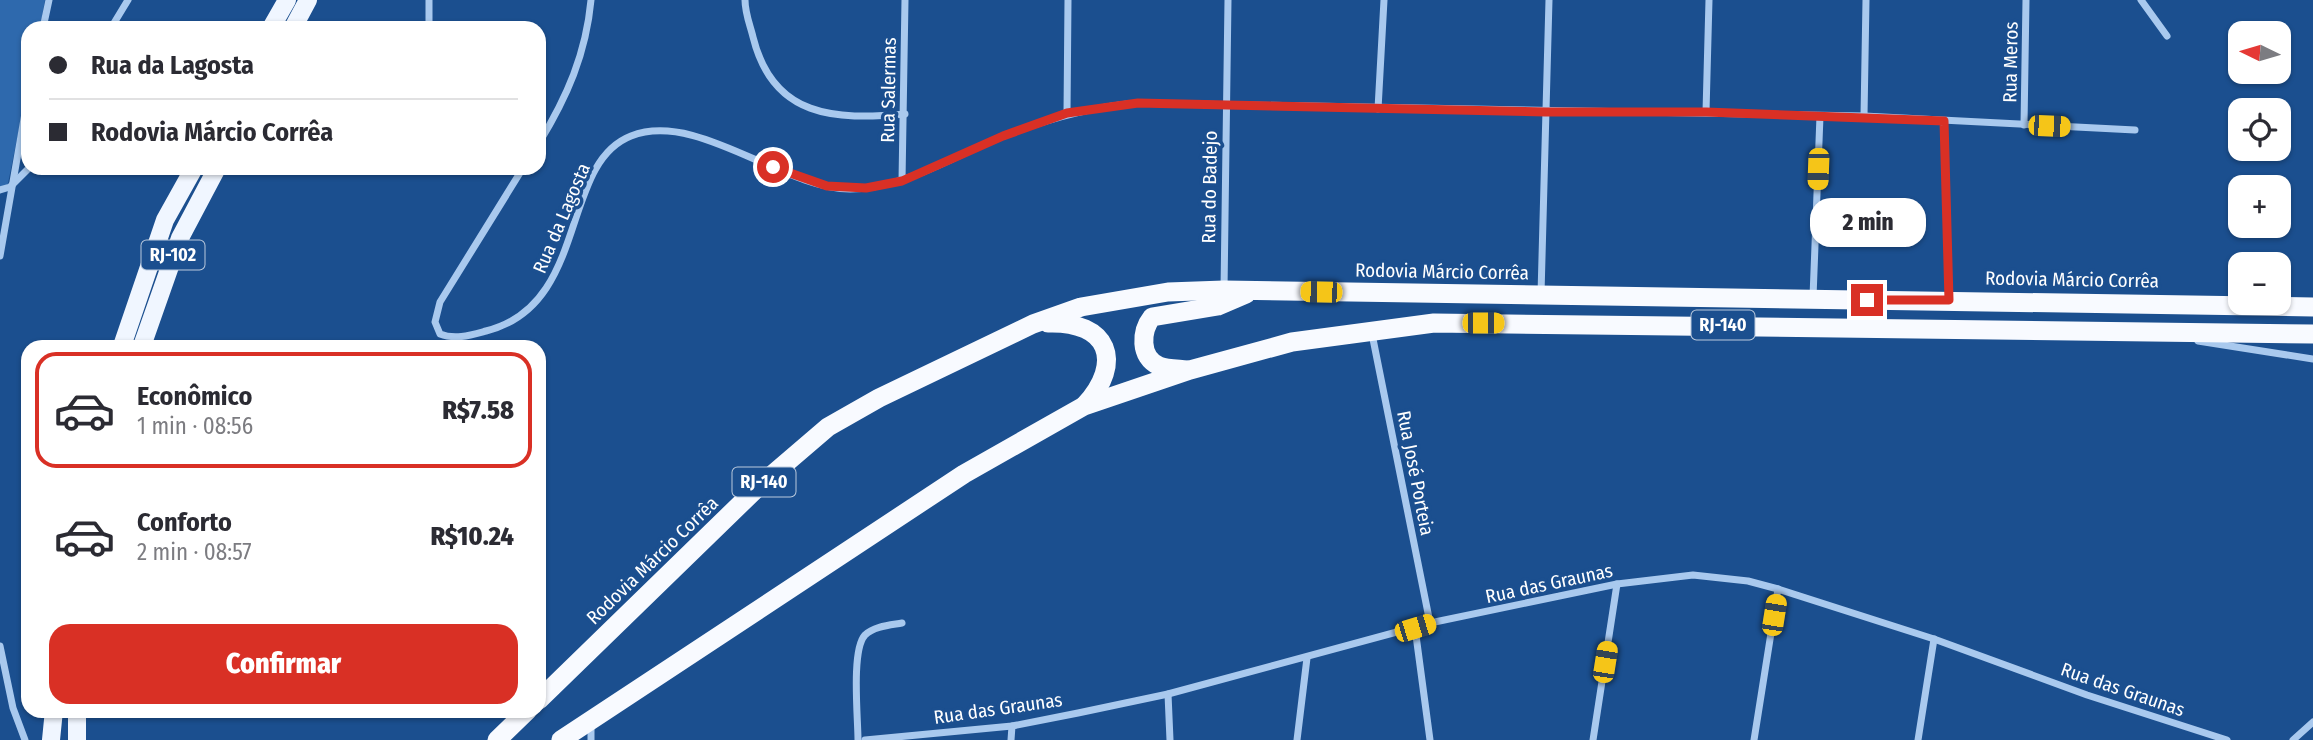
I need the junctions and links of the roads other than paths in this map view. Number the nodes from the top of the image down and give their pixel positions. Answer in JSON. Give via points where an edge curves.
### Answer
{"nodes":[{"id":1,"x":50,"y":0,"type":"edge"},
{"id":2,"x":128,"y":0,"type":"edge"},
{"id":3,"x":287,"y":0,"type":"edge"},
{"id":4,"x":308,"y":0,"type":"edge"},
{"id":5,"x":429,"y":0,"type":"edge"},
{"id":6,"x":591,"y":0,"type":"edge"},
{"id":7,"x":745,"y":0,"type":"edge"},
{"id":8,"x":905,"y":0,"type":"edge"},
{"id":9,"x":1068,"y":0,"type":"edge"},
{"id":10,"x":1228,"y":0,"type":"edge"},
{"id":11,"x":1384,"y":0,"type":"edge"},
{"id":12,"x":1549,"y":0,"type":"edge"},
{"id":13,"x":1709,"y":0,"type":"edge"},
{"id":14,"x":1866,"y":0,"type":"edge"},
{"id":15,"x":2026,"y":0,"type":"edge"},
{"id":16,"x":2141,"y":0,"type":"edge"},
{"id":17,"x":45,"y":21,"type":"edge"},
{"id":18,"x":115,"y":21,"type":"edge"},
{"id":19,"x":275,"y":21,"type":"edge"},
{"id":20,"x":297,"y":21,"type":"edge"},
{"id":21,"x":429,"y":21,"type":"edge"},
{"id":22,"x":2166,"y":36,"type":"dead end"},
{"id":23,"x":1226,"y":106,"type":"junction"},
{"id":24,"x":1378,"y":109,"type":"junction"},
{"id":25,"x":1546,"y":112,"type":"junction"},
{"id":26,"x":1706,"y":112,"type":"junction"},
{"id":27,"x":1067,"y":113,"type":"junction"},
{"id":28,"x":905,"y":114,"type":"junction"},
{"id":29,"x":1820,"y":116,"type":"junction"},
{"id":30,"x":1864,"y":116,"type":"junction"},
{"id":31,"x":1944,"y":121,"type":"junction"},
{"id":32,"x":2024,"y":125,"type":"junction"},
{"id":33,"x":2135,"y":130,"type":"dead end"},
{"id":34,"x":21,"y":131,"type":"edge"},
{"id":35,"x":546,"y":131,"type":"edge"},
{"id":36,"x":22,"y":175,"type":"edge"},
{"id":37,"x":190,"y":175,"type":"edge"},
{"id":38,"x":213,"y":175,"type":"edge"},
{"id":39,"x":519,"y":175,"type":"edge"},
{"id":40,"x":902,"y":181,"type":"junction"},
{"id":41,"x":10,"y":187,"type":"junction"},
{"id":42,"x":0,"y":190,"type":"edge"},
{"id":43,"x":0,"y":256,"type":"edge"},
{"id":44,"x":1224,"y":290,"type":"junction"},
{"id":45,"x":1254,"y":290,"type":"junction"},
{"id":46,"x":1541,"y":295,"type":"junction"},
{"id":47,"x":1949,"y":300,"type":"junction"},
{"id":48,"x":1813,"y":301,"type":"junction"},
{"id":49,"x":2313,"y":307,"type":"edge"},
{"id":50,"x":1033,"y":324,"type":"junction"},
{"id":51,"x":1371,"y":330,"type":"junction"},
{"id":52,"x":2142,"y":332,"type":"junction"},
{"id":53,"x":2313,"y":334,"type":"edge"},
{"id":54,"x":124,"y":340,"type":"edge"},
{"id":55,"x":144,"y":340,"type":"edge"},
{"id":56,"x":2313,"y":359,"type":"edge"},
{"id":57,"x":1190,"y":370,"type":"junction"},
{"id":58,"x":1084,"y":406,"type":"junction"},
{"id":59,"x":1617,"y":584,"type":"junction"},
{"id":60,"x":1778,"y":589,"type":"junction"},
{"id":61,"x":902,"y":623,"type":"dead end"},
{"id":62,"x":1430,"y":623,"type":"junction"},
{"id":63,"x":1415,"y":628,"type":"junction"},
{"id":64,"x":1934,"y":639,"type":"junction"},
{"id":65,"x":0,"y":646,"type":"edge"},
{"id":66,"x":1307,"y":657,"type":"junction"},
{"id":67,"x":546,"y":693,"type":"edge"},
{"id":68,"x":1168,"y":694,"type":"junction"},
{"id":69,"x":53,"y":718,"type":"edge"},
{"id":70,"x":77,"y":718,"type":"edge"},
{"id":71,"x":520,"y":718,"type":"edge"},
{"id":72,"x":591,"y":720,"type":"junction"},
{"id":73,"x":2313,"y":722,"type":"edge"},
{"id":74,"x":1012,"y":726,"type":"junction"},
{"id":75,"x":25,"y":740,"type":"edge"},
{"id":76,"x":51,"y":740,"type":"edge"},
{"id":77,"x":77,"y":740,"type":"edge"},
{"id":78,"x":497,"y":740,"type":"edge"},
{"id":79,"x":561,"y":740,"type":"edge"},
{"id":80,"x":591,"y":740,"type":"edge"},
{"id":81,"x":858,"y":740,"type":"edge"},
{"id":82,"x":865,"y":740,"type":"edge"},
{"id":83,"x":1011,"y":740,"type":"edge"},
{"id":84,"x":1170,"y":740,"type":"edge"},
{"id":85,"x":1297,"y":740,"type":"edge"},
{"id":86,"x":1430,"y":740,"type":"edge"},
{"id":87,"x":1593,"y":740,"type":"edge"},
{"id":88,"x":1754,"y":740,"type":"edge"},
{"id":89,"x":1918,"y":740,"type":"edge"},
{"id":90,"x":2227,"y":740,"type":"edge"},
{"id":91,"x":2293,"y":740,"type":"edge"}],
"edges":[{"from":1,"to":17,"type":"street"},
{"from":2,"to":18,"type":"street"},
{"from":3,"to":19,"type":"main road"},
{"from":4,"to":20,"type":"main road"},
{"from":5,"to":21,"type":"street"},
{"from":6,"to":35,"type":"street","via":[[587,35],[568,93]]},
{"from":7,"to":28,"type":"street","via":[[757,54],[783,94],[838,116]]},
{"from":8,"to":28,"type":"street","name":"Rua Salermas"},
{"from":9,"to":27,"type":"street"},
{"from":10,"to":23,"type":"street","name":"Rua do Badejo"},
{"from":11,"to":24,"type":"street"},
{"from":12,"to":25,"type":"street"},
{"from":13,"to":26,"type":"street"},
{"from":14,"to":30,"type":"street"},
{"from":15,"to":32,"type":"street","name":"Rua Meros"},
{"from":16,"to":22,"type":"street"},
{"from":23,"to":24,"type":"street","name":"Rua da Lagosta"},
{"from":23,"to":27,"type":"street","name":"Rua da Lagosta","via":[[1138,103]]},
{"from":23,"to":44,"type":"street","name":"Rua do Badejo"},
{"from":24,"to":25,"type":"street","name":"Rua da Lagosta"},
{"from":25,"to":26,"type":"street","name":"Rua da Lagosta"},
{"from":25,"to":46,"type":"street"},
{"from":26,"to":29,"type":"street","name":"Rua da Lagosta"},
{"from":27,"to":40,"type":"street","name":"Rua da Lagosta"},
{"from":28,"to":40,"type":"street","name":"Rua Salermas"},
{"from":29,"to":30,"type":"street","name":"Rua da Lagosta"},
{"from":29,"to":48,"type":"street"},
{"from":30,"to":31,"type":"street","name":"Rua da Lagosta"},
{"from":31,"to":32,"type":"street","name":"Rua da Lagosta"},
{"from":31,"to":47,"type":"street"},
{"from":32,"to":33,"type":"street","name":"Rua da Lagosta"},
{"from":34,"to":41,"type":"street"},
{"from":36,"to":41,"type":"street"},
{"from":37,"to":54,"type":"main road","number":"RJ-102","via":[[165,220]]},
{"from":38,"to":55,"type":"main road","number":"RJ-102","via":[[180,238]]},
{"from":39,"to":40,"type":"street","name":"Rua da Lagosta","via":[[440,302],[435,322],[440,334],[455,337],[498,328],[527,313],[541,299],[592,179],[616,144],[632,135],[654,131],[700,138],[840,189]]},
{"from":41,"to":42,"type":"street"},
{"from":41,"to":43,"type":"street"},
{"from":44,"to":45,"type":"highway","name":"Rodovia Márcio Corrêa","number":"RJ-140"},
{"from":44,"to":50,"type":"highway","name":"Rodovia Márcio Corrêa","number":"RJ-140","via":[[1156,294],[1081,307]]},
{"from":45,"to":46,"type":"highway","name":"Rodovia Márcio Corrêa","number":"RJ-140"},
{"from":45,"to":57,"type":"highway","via":[[1218,306],[1152,317],[1144,328],[1143,345],[1150,359],[1159,366]]},
{"from":46,"to":48,"type":"highway","name":"Rodovia Márcio Corrêa","number":"RJ-140"},
{"from":47,"to":48,"type":"highway","name":"Rodovia Márcio Corrêa","number":"RJ-140"},
{"from":47,"to":49,"type":"highway","name":"Rodovia Márcio Corrêa","number":"RJ-140"},
{"from":50,"to":58,"type":"highway","via":[[1070,322],[1086,327],[1099,339],[1107,372]]},
{"from":50,"to":67,"type":"highway","name":"Rodovia Márcio Corrêa","number":"RJ-140","via":[[828,427],[758,487]]},
{"from":51,"to":52,"type":"highway","number":"RJ-140","via":[[1434,323],[1582,323]]},
{"from":51,"to":57,"type":"highway","number":"RJ-140","via":[[1292,342]]},
{"from":51,"to":62,"type":"street","name":"Rua José Porteia"},
{"from":52,"to":53,"type":"highway","number":"RJ-140"},
{"from":52,"to":56,"type":"street"},
{"from":57,"to":58,"type":"highway","number":"RJ-140"},
{"from":58,"to":72,"type":"highway","number":"RJ-140","via":[[964,474]]},
{"from":59,"to":60,"type":"street","name":"Rua das Graunas","via":[[1693,575]]},
{"from":59,"to":62,"type":"street","name":"Rua das Graunas"},
{"from":59,"to":87,"type":"street"},
{"from":60,"to":64,"type":"street","name":"Rua das Graunas"},
{"from":60,"to":88,"type":"street"},
{"from":61,"to":81,"type":"street","via":[[873,629],[861,642]]},
{"from":62,"to":63,"type":"street","name":"Rua das Graunas"},
{"from":63,"to":66,"type":"street","name":"Rua das Graunas"},
{"from":63,"to":86,"type":"street"},
{"from":64,"to":89,"type":"street"},
{"from":64,"to":90,"type":"street","name":"Rua das Graunas"},
{"from":65,"to":75,"type":"street"},
{"from":66,"to":68,"type":"street","name":"Rua das Graunas"},
{"from":66,"to":85,"type":"street"},
{"from":68,"to":74,"type":"street","name":"Rua das Graunas"},
{"from":68,"to":84,"type":"street"},
{"from":69,"to":76,"type":"main road"},
{"from":70,"to":77,"type":"main road"},
{"from":71,"to":78,"type":"highway"},
{"from":72,"to":79,"type":"highway","number":"RJ-140"},
{"from":72,"to":80,"type":"street"},
{"from":73,"to":91,"type":"street"},
{"from":74,"to":82,"type":"street","name":"Rua das Graunas"},
{"from":74,"to":83,"type":"street"}]}
